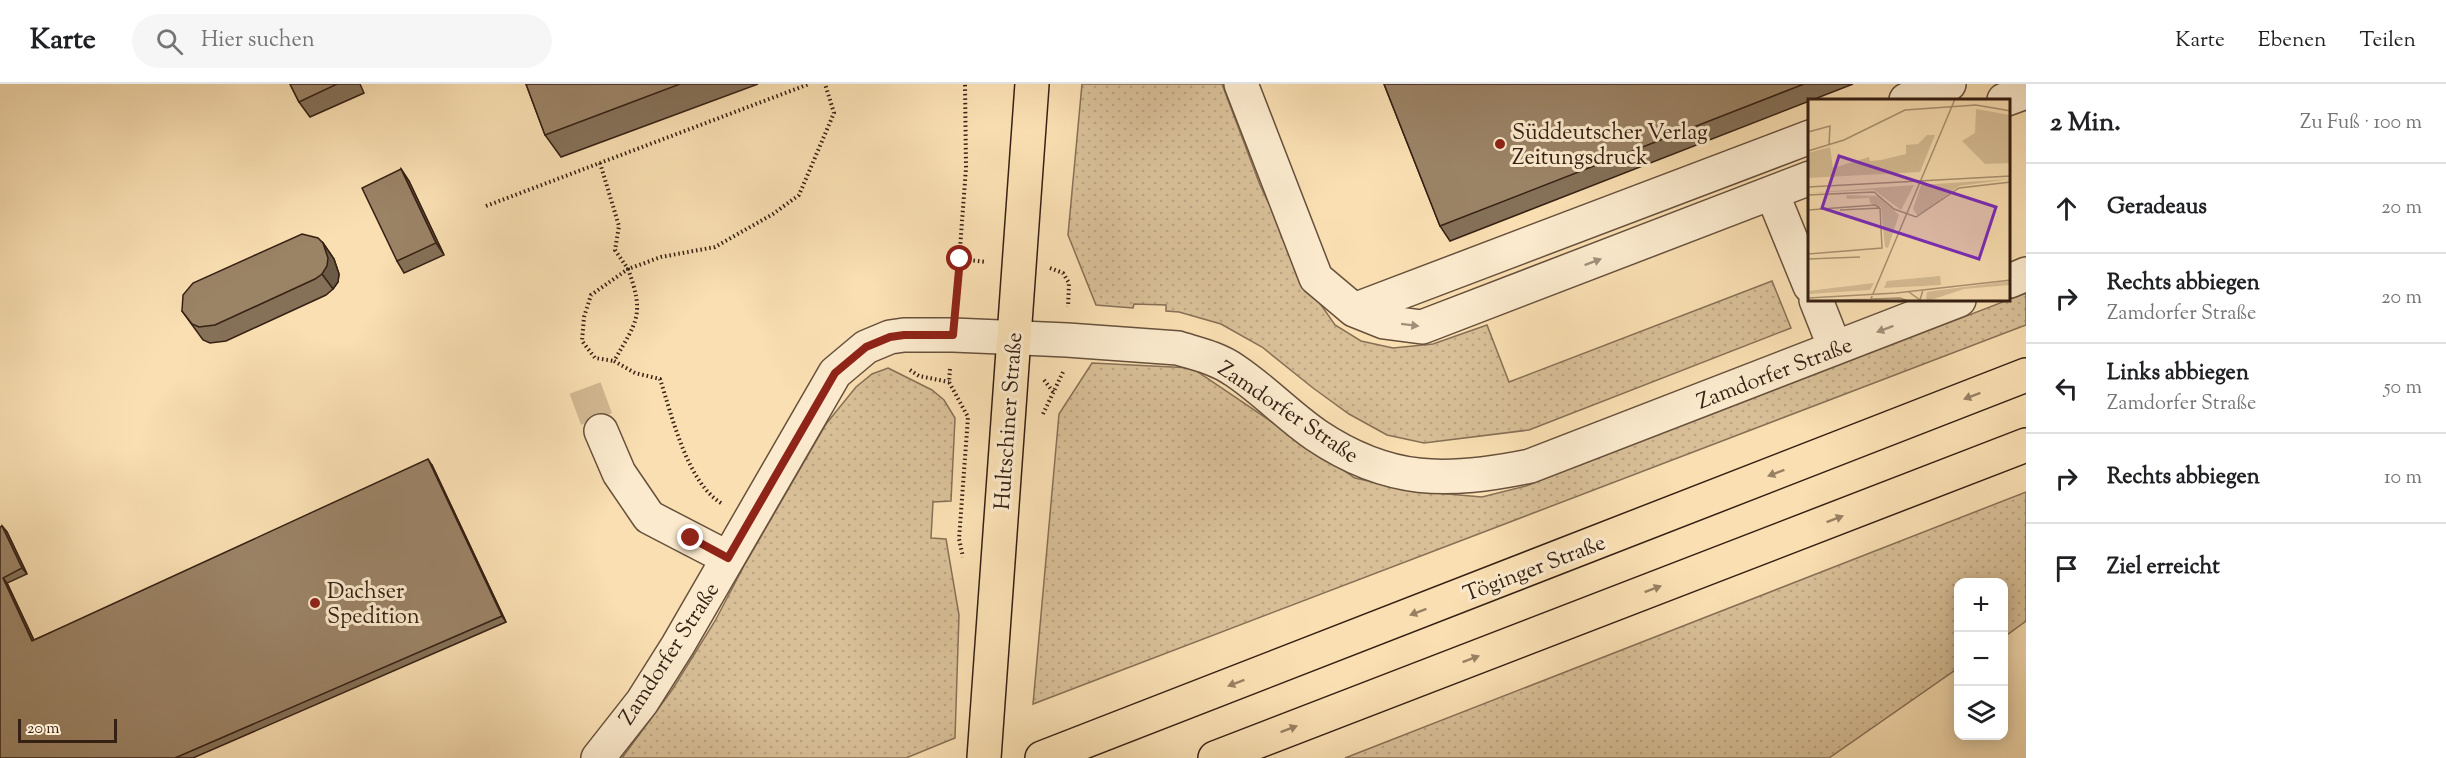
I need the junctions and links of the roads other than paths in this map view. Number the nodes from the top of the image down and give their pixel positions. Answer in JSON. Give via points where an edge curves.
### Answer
{"nodes":[{"id":1,"x":1032,"y":84,"type":"edge"},
{"id":2,"x":1241,"y":84,"type":"edge"},
{"id":3,"x":1949,"y":84,"type":"edge"},
{"id":4,"x":2026,"y":92,"type":"edge"},
{"id":5,"x":1909,"y":99,"type":"edge"},
{"id":6,"x":2007,"y":99,"type":"edge"},
{"id":7,"x":1808,"y":138,"type":"edge"},
{"id":8,"x":1808,"y":179,"type":"edge"},
{"id":9,"x":1772,"y":193,"type":"junction"},
{"id":10,"x":2026,"y":274,"type":"edge"},
{"id":11,"x":2011,"y":280,"type":"edge"},
{"id":12,"x":1808,"y":281,"type":"edge"},
{"id":13,"x":1816,"y":302,"type":"edge"},
{"id":14,"x":1954,"y":302,"type":"edge"},
{"id":15,"x":1354,"y":310,"type":"junction"},
{"id":16,"x":1013,"y":339,"type":"junction"},
{"id":17,"x":1835,"y":348,"type":"junction"},
{"id":18,"x":2026,"y":375,"type":"edge"},
{"id":19,"x":601,"y":431,"type":"tunnel mouth"},
{"id":20,"x":2026,"y":446,"type":"edge"},
{"id":21,"x":728,"y":558,"type":"junction"},
{"id":22,"x":1053,"y":754,"type":"edge"},
{"id":23,"x":598,"y":758,"type":"edge"},
{"id":24,"x":984,"y":758,"type":"edge"},
{"id":25,"x":1215,"y":758,"type":"edge"}],
"edges":[{"from":1,"to":16,"type":"main road","name":"Hultschiner Straße"},
{"from":2,"to":15,"type":"street","via":[[1316,278]]},
{"from":3,"to":5,"type":"street"},
{"from":4,"to":6,"type":"street"},
{"from":7,"to":15,"type":"street"},
{"from":8,"to":9,"type":"street"},
{"from":9,"to":12,"type":"street"},
{"from":15,"to":9,"type":"street","one_way":true,"via":[[1384,322],[1422,327]]},
{"from":10,"to":11,"type":"street"},
{"from":13,"to":17,"type":"street"},
{"from":14,"to":17,"type":"street","name":"Zamdorfer Straße","one_way":true},
{"from":16,"to":17,"type":"street","name":"Zamdorfer Straße","via":[[1178,348],[1207,356],[1232,369],[1316,435],[1368,464],[1408,475],[1444,478],[1484,476],[1530,466]]},
{"from":16,"to":21,"type":"street","name":"Zamdorfer Straße","via":[[904,335],[866,347],[835,373]]},
{"from":16,"to":24,"type":"main road","name":"Hultschiner Straße"},
{"from":18,"to":22,"type":"main road","name":"Töginger Straße","one_way":true},
{"from":19,"to":21,"type":"street","via":[[619,473],[649,517]]},
{"from":25,"to":20,"type":"main road","one_way":true},
{"from":21,"to":23,"type":"street","name":"Zamdorfer Straße","via":[[642,702]]}]}
